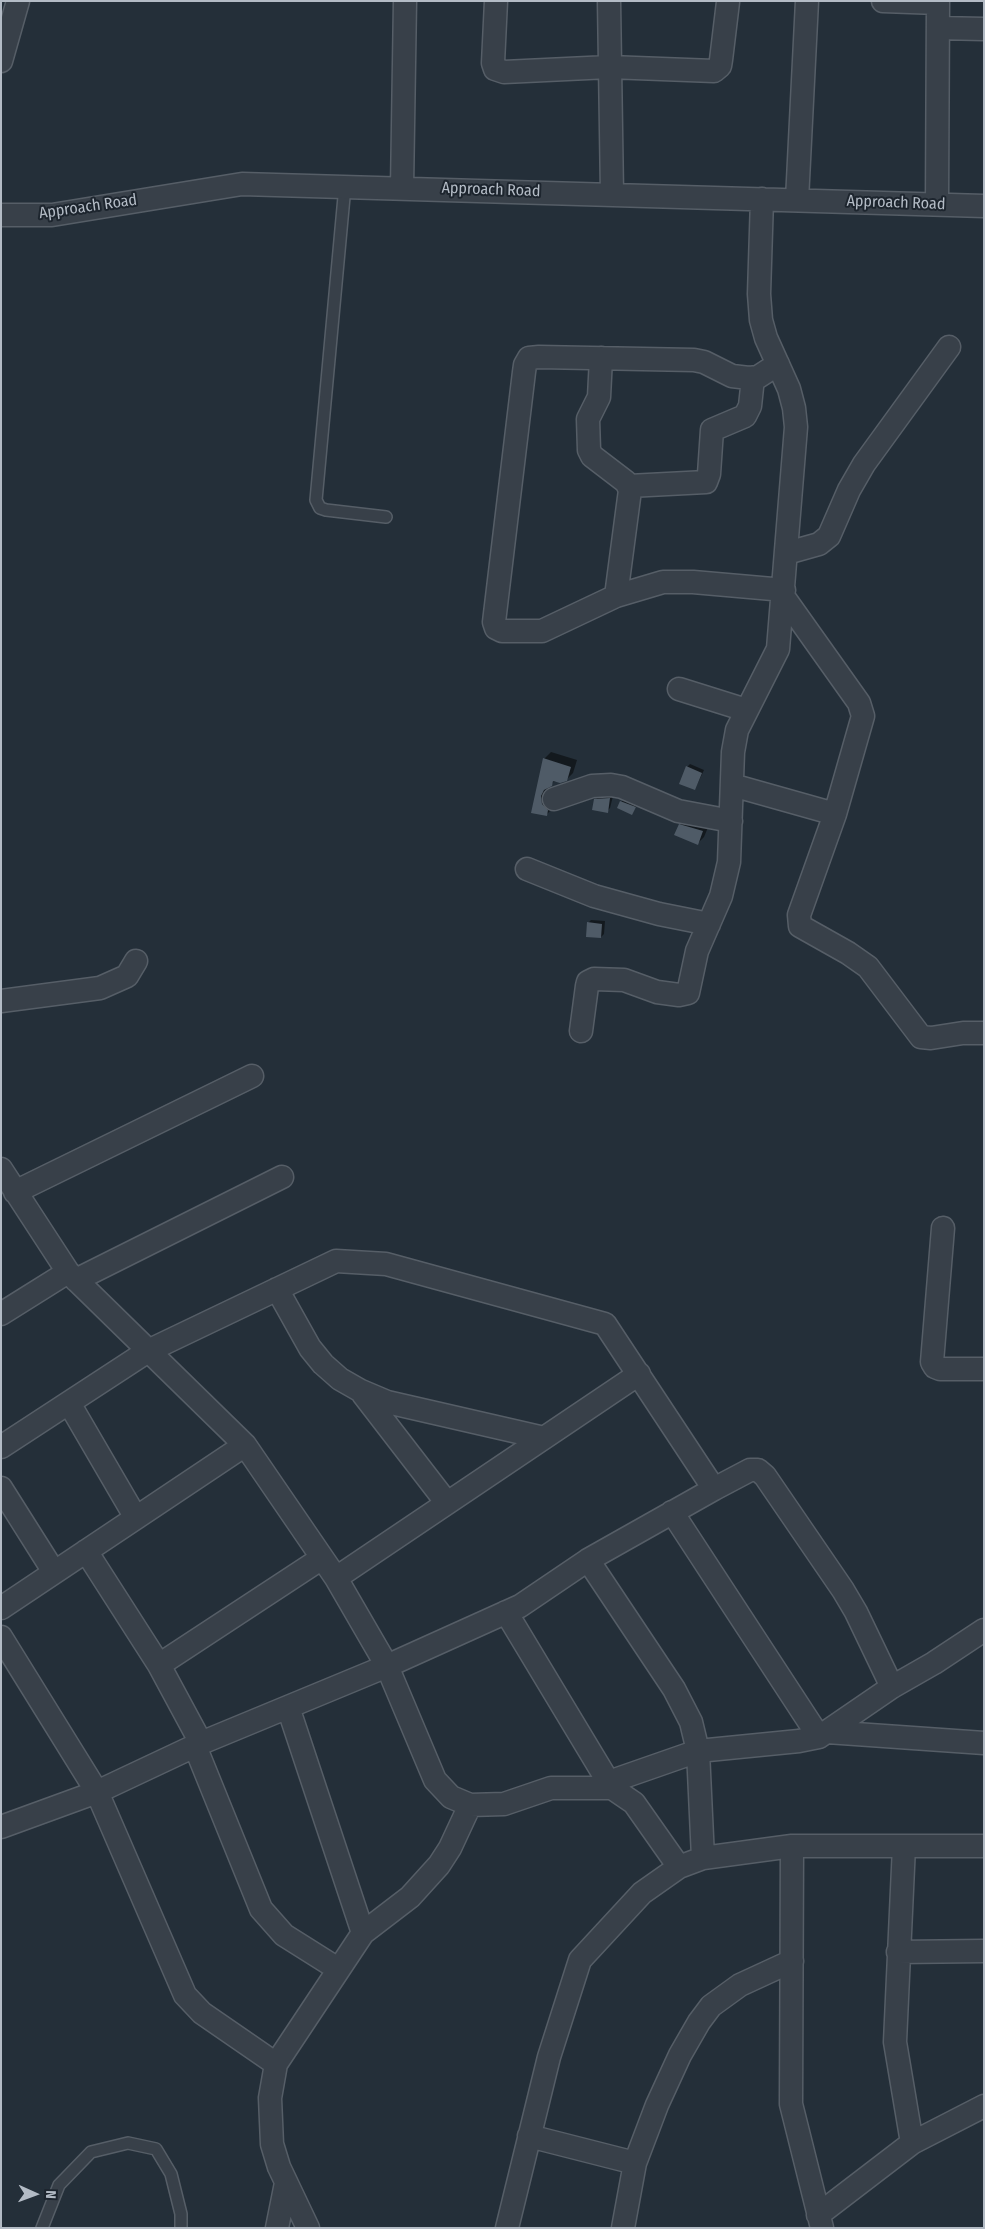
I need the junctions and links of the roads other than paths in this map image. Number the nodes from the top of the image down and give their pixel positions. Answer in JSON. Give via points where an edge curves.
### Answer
{"nodes":[{"id":1,"x":18,"y":1,"type":"edge"},
{"id":2,"x":405,"y":1,"type":"edge"},
{"id":3,"x":496,"y":1,"type":"edge"},
{"id":4,"x":609,"y":1,"type":"edge"},
{"id":5,"x":714,"y":1,"type":"edge"},
{"id":6,"x":740,"y":1,"type":"edge"},
{"id":7,"x":807,"y":1,"type":"edge"},
{"id":8,"x":883,"y":1,"type":"edge"},
{"id":9,"x":728,"y":2,"type":"edge"},
{"id":10,"x":938,"y":2,"type":"edge"},
{"id":11,"x":938,"y":28,"type":"junction"},
{"id":12,"x":984,"y":29,"type":"edge"},
{"id":13,"x":1,"y":61,"type":"edge"},
{"id":14,"x":610,"y":67,"type":"junction"},
{"id":15,"x":345,"y":186,"type":"junction"},
{"id":16,"x":402,"y":188,"type":"junction"},
{"id":17,"x":612,"y":194,"type":"junction"},
{"id":18,"x":762,"y":199,"type":"junction"},
{"id":19,"x":797,"y":200,"type":"junction"},
{"id":20,"x":937,"y":204,"type":"junction"},
{"id":21,"x":979,"y":209,"type":"edge"},
{"id":22,"x":1,"y":215,"type":"edge"},
{"id":23,"x":949,"y":347,"type":"dead end"},
{"id":24,"x":602,"y":358,"type":"junction"},
{"id":25,"x":778,"y":364,"type":"junction"},
{"id":26,"x":753,"y":378,"type":"junction"},
{"id":27,"x":629,"y":486,"type":"junction"},
{"id":28,"x":386,"y":518,"type":"dead end"},
{"id":29,"x":787,"y":553,"type":"junction"},
{"id":30,"x":784,"y":593,"type":"junction"},
{"id":31,"x":616,"y":596,"type":"junction"},
{"id":32,"x":679,"y":689,"type":"dead end"},
{"id":33,"x":746,"y":710,"type":"junction"},
{"id":34,"x":732,"y":786,"type":"junction"},
{"id":35,"x":554,"y":799,"type":"dead end"},
{"id":36,"x":835,"y":814,"type":"junction"},
{"id":37,"x":731,"y":821,"type":"junction"},
{"id":38,"x":527,"y":869,"type":"dead end"},
{"id":39,"x":709,"y":924,"type":"junction"},
{"id":40,"x":136,"y":961,"type":"dead end"},
{"id":41,"x":1,"y":1001,"type":"edge"},
{"id":42,"x":581,"y":1031,"type":"dead end"},
{"id":43,"x":984,"y":1033,"type":"edge"},
{"id":44,"x":252,"y":1076,"type":"dead end"},
{"id":45,"x":282,"y":1177,"type":"dead end"},
{"id":46,"x":6,"y":1182,"type":"edge"},
{"id":47,"x":944,"y":1228,"type":"dead end"},
{"id":48,"x":72,"y":1276,"type":"junction"},
{"id":49,"x":277,"y":1289,"type":"junction"},
{"id":50,"x":1,"y":1314,"type":"edge"},
{"id":51,"x":148,"y":1351,"type":"junction"},
{"id":52,"x":984,"y":1370,"type":"edge"},
{"id":53,"x":639,"y":1374,"type":"junction"},
{"id":54,"x":360,"y":1391,"type":"junction"},
{"id":55,"x":69,"y":1403,"type":"junction"},
{"id":56,"x":544,"y":1438,"type":"junction"},
{"id":57,"x":245,"y":1445,"type":"junction"},
{"id":58,"x":1,"y":1447,"type":"edge"},
{"id":59,"x":1,"y":1488,"type":"edge"},
{"id":60,"x":714,"y":1489,"type":"junction"},
{"id":61,"x":447,"y":1503,"type":"junction"},
{"id":62,"x":672,"y":1512,"type":"junction"},
{"id":63,"x":136,"y":1518,"type":"junction"},
{"id":64,"x":86,"y":1551,"type":"junction"},
{"id":65,"x":322,"y":1558,"type":"junction"},
{"id":66,"x":588,"y":1560,"type":"junction"},
{"id":67,"x":54,"y":1572,"type":"junction"},
{"id":68,"x":336,"y":1578,"type":"junction"},
{"id":69,"x":1,"y":1608,"type":"edge"},
{"id":70,"x":506,"y":1612,"type":"junction"},
{"id":71,"x":984,"y":1630,"type":"edge"},
{"id":72,"x":1,"y":1637,"type":"edge"},
{"id":73,"x":159,"y":1665,"type":"junction"},
{"id":74,"x":387,"y":1666,"type":"junction"},
{"id":75,"x":892,"y":1687,"type":"junction"},
{"id":76,"x":288,"y":1707,"type":"junction"},
{"id":77,"x":823,"y":1734,"type":"junction"},
{"id":78,"x":984,"y":1743,"type":"edge"},
{"id":79,"x":198,"y":1744,"type":"junction"},
{"id":80,"x":698,"y":1751,"type":"junction"},
{"id":81,"x":610,"y":1785,"type":"junction"},
{"id":82,"x":97,"y":1792,"type":"junction"},
{"id":83,"x":470,"y":1806,"type":"junction"},
{"id":84,"x":1,"y":1827,"type":"edge"},
{"id":85,"x":792,"y":1846,"type":"junction"},
{"id":86,"x":904,"y":1846,"type":"junction"},
{"id":87,"x":984,"y":1846,"type":"edge"},
{"id":88,"x":703,"y":1858,"type":"junction"},
{"id":89,"x":679,"y":1867,"type":"junction"},
{"id":90,"x":362,"y":1934,"type":"junction"},
{"id":91,"x":984,"y":1951,"type":"edge"},
{"id":92,"x":898,"y":1952,"type":"junction"},
{"id":93,"x":792,"y":1961,"type":"junction"},
{"id":94,"x":338,"y":1969,"type":"junction"},
{"id":95,"x":276,"y":2064,"type":"junction"},
{"id":96,"x":984,"y":2106,"type":"edge"},
{"id":97,"x":530,"y":2136,"type":"junction"},
{"id":98,"x":912,"y":2143,"type":"junction"},
{"id":99,"x":635,"y":2163,"type":"junction"},
{"id":100,"x":286,"y":2183,"type":"junction"},
{"id":101,"x":820,"y":2222,"type":"edge"},
{"id":102,"x":42,"y":2228,"type":"edge"},
{"id":103,"x":181,"y":2228,"type":"edge"},
{"id":104,"x":277,"y":2228,"type":"edge"},
{"id":105,"x":308,"y":2228,"type":"edge"},
{"id":106,"x":507,"y":2228,"type":"edge"},
{"id":107,"x":623,"y":2228,"type":"edge"}],
"edges":[{"from":1,"to":13,"type":"street"},
{"from":2,"to":16,"type":"street"},
{"from":3,"to":14,"type":"street","via":[[493,63],[497,71]]},
{"from":4,"to":14,"type":"street"},
{"from":5,"to":9,"type":"street"},
{"from":6,"to":9,"type":"street"},
{"from":7,"to":19,"type":"street"},
{"from":8,"to":10,"type":"street"},
{"from":9,"to":14,"type":"street","via":[[720,66],[714,71]]},
{"from":10,"to":11,"type":"street"},
{"from":11,"to":12,"type":"street"},
{"from":11,"to":20,"type":"street"},
{"from":14,"to":17,"type":"street"},
{"from":15,"to":16,"type":"street","name":"Approach Road"},
{"from":15,"to":22,"type":"street","name":"Approach Road","via":[[242,184],[52,215]]},
{"from":15,"to":28,"type":"lane","via":[[316,500],[320,508],[326,510]]},
{"from":16,"to":17,"type":"street","name":"Approach Road"},
{"from":17,"to":18,"type":"street","name":"Approach Road"},
{"from":18,"to":19,"type":"street","name":"Approach Road"},
{"from":18,"to":25,"type":"street","via":[[759,309],[763,329]]},
{"from":19,"to":20,"type":"street","name":"Approach Road"},
{"from":20,"to":21,"type":"street","name":"Approach Road"},
{"from":23,"to":29,"type":"street","via":[[864,464],[829,536],[819,544]]},
{"from":24,"to":26,"type":"street","via":[[699,360],[732,376]]},
{"from":24,"to":27,"type":"street","via":[[599,397],[588,419],[589,450]]},
{"from":24,"to":31,"type":"street","via":[[533,357],[525,365],[494,622],[502,631],[542,631]]},
{"from":25,"to":26,"type":"street"},
{"from":25,"to":29,"type":"street","via":[[794,408],[796,427]]},
{"from":26,"to":27,"type":"street","via":[[750,406],[745,416],[712,430],[706,482]]},
{"from":27,"to":31,"type":"street"},
{"from":29,"to":30,"type":"street"},
{"from":30,"to":31,"type":"street","via":[[678,581],[646,586]]},
{"from":30,"to":33,"type":"street","via":[[778,649]]},
{"from":30,"to":36,"type":"street","via":[[862,710],[862,723]]},
{"from":32,"to":33,"type":"street"},
{"from":33,"to":34,"type":"street","via":[[734,740]]},
{"from":34,"to":36,"type":"street"},
{"from":34,"to":37,"type":"street"},
{"from":35,"to":37,"type":"street","via":[[592,786],[611,785],[678,811]]},
{"from":36,"to":43,"type":"street","via":[[799,915],[800,926],[868,968],[921,1037]]},
{"from":37,"to":39,"type":"street","via":[[727,870],[721,896]]},
{"from":38,"to":39,"type":"street","via":[[594,896]]},
{"from":39,"to":42,"type":"street","via":[[697,951],[686,994],[657,992],[624,980],[594,979],[588,982]]},
{"from":40,"to":41,"type":"street","via":[[127,976],[100,988]]},
{"from":44,"to":46,"type":"street"},
{"from":45,"to":48,"type":"street"},
{"from":46,"to":48,"type":"street"},
{"from":47,"to":52,"type":"street","via":[[932,1365],[940,1369]]},
{"from":48,"to":50,"type":"street"},
{"from":48,"to":51,"type":"street"},
{"from":49,"to":51,"type":"street"},
{"from":49,"to":53,"type":"street","via":[[336,1261],[386,1264],[605,1324]]},
{"from":49,"to":54,"type":"street","via":[[310,1348],[323,1364]]},
{"from":51,"to":55,"type":"street"},
{"from":51,"to":57,"type":"street"},
{"from":53,"to":56,"type":"street"},
{"from":53,"to":60,"type":"street"},
{"from":54,"to":56,"type":"street","via":[[387,1402]]},
{"from":54,"to":61,"type":"street"},
{"from":55,"to":58,"type":"street"},
{"from":55,"to":63,"type":"street"},
{"from":56,"to":61,"type":"street"},
{"from":57,"to":63,"type":"street"},
{"from":57,"to":65,"type":"street"},
{"from":59,"to":67,"type":"street"},
{"from":60,"to":62,"type":"street"},
{"from":60,"to":75,"type":"street","via":[[750,1470],[758,1470],[765,1476],[843,1590]]},
{"from":61,"to":68,"type":"street"},
{"from":62,"to":66,"type":"street"},
{"from":62,"to":77,"type":"street"},
{"from":63,"to":64,"type":"street"},
{"from":64,"to":67,"type":"street"},
{"from":64,"to":73,"type":"street"},
{"from":65,"to":68,"type":"street"},
{"from":65,"to":73,"type":"street"},
{"from":66,"to":70,"type":"street"},
{"from":66,"to":80,"type":"street","via":[[682,1702]]},
{"from":67,"to":69,"type":"street"},
{"from":68,"to":74,"type":"street"},
{"from":70,"to":74,"type":"street"},
{"from":70,"to":81,"type":"street"},
{"from":71,"to":75,"type":"street"},
{"from":72,"to":82,"type":"street"},
{"from":73,"to":79,"type":"street"},
{"from":74,"to":76,"type":"street"},
{"from":74,"to":83,"type":"street","via":[[435,1780],[451,1797]]},
{"from":75,"to":77,"type":"street"},
{"from":76,"to":79,"type":"street"},
{"from":76,"to":90,"type":"street"},
{"from":77,"to":78,"type":"street"},
{"from":77,"to":80,"type":"street","via":[[799,1741]]},
{"from":79,"to":82,"type":"street"},
{"from":79,"to":94,"type":"street","via":[[261,1909],[284,1935]]},
{"from":80,"to":81,"type":"street"},
{"from":80,"to":88,"type":"street"},
{"from":81,"to":83,"type":"street","via":[[552,1788],[504,1804]]},
{"from":81,"to":89,"type":"street","via":[[634,1803]]},
{"from":82,"to":84,"type":"street"},
{"from":82,"to":95,"type":"street","via":[[185,1995],[202,2012]]},
{"from":83,"to":90,"type":"street","via":[[450,1848],[426,1881]]},
{"from":85,"to":86,"type":"street"},
{"from":85,"to":88,"type":"street"},
{"from":85,"to":93,"type":"street"},
{"from":86,"to":87,"type":"street"},
{"from":86,"to":92,"type":"street"},
{"from":88,"to":89,"type":"street"},
{"from":89,"to":97,"type":"street","via":[[642,1893],[580,1960],[549,2057]]},
{"from":90,"to":94,"type":"street"},
{"from":91,"to":92,"type":"street"},
{"from":92,"to":98,"type":"street","via":[[895,2042]]},
{"from":93,"to":99,"type":"street","via":[[740,1985],[712,2006],[699,2022],[657,2105]]},
{"from":93,"to":101,"type":"street","via":[[791,2104]]},
{"from":94,"to":95,"type":"street"},
{"from":95,"to":100,"type":"street","via":[[270,2098],[270,2128],[279,2168]]},
{"from":96,"to":98,"type":"street"},
{"from":97,"to":99,"type":"street"},
{"from":97,"to":106,"type":"street"},
{"from":98,"to":101,"type":"street"},
{"from":99,"to":107,"type":"street"},
{"from":100,"to":104,"type":"street"},
{"from":100,"to":105,"type":"street"},
{"from":102,"to":103,"type":"lane","via":[[59,2185],[91,2152],[128,2143],[156,2149],[172,2174]]}]}
